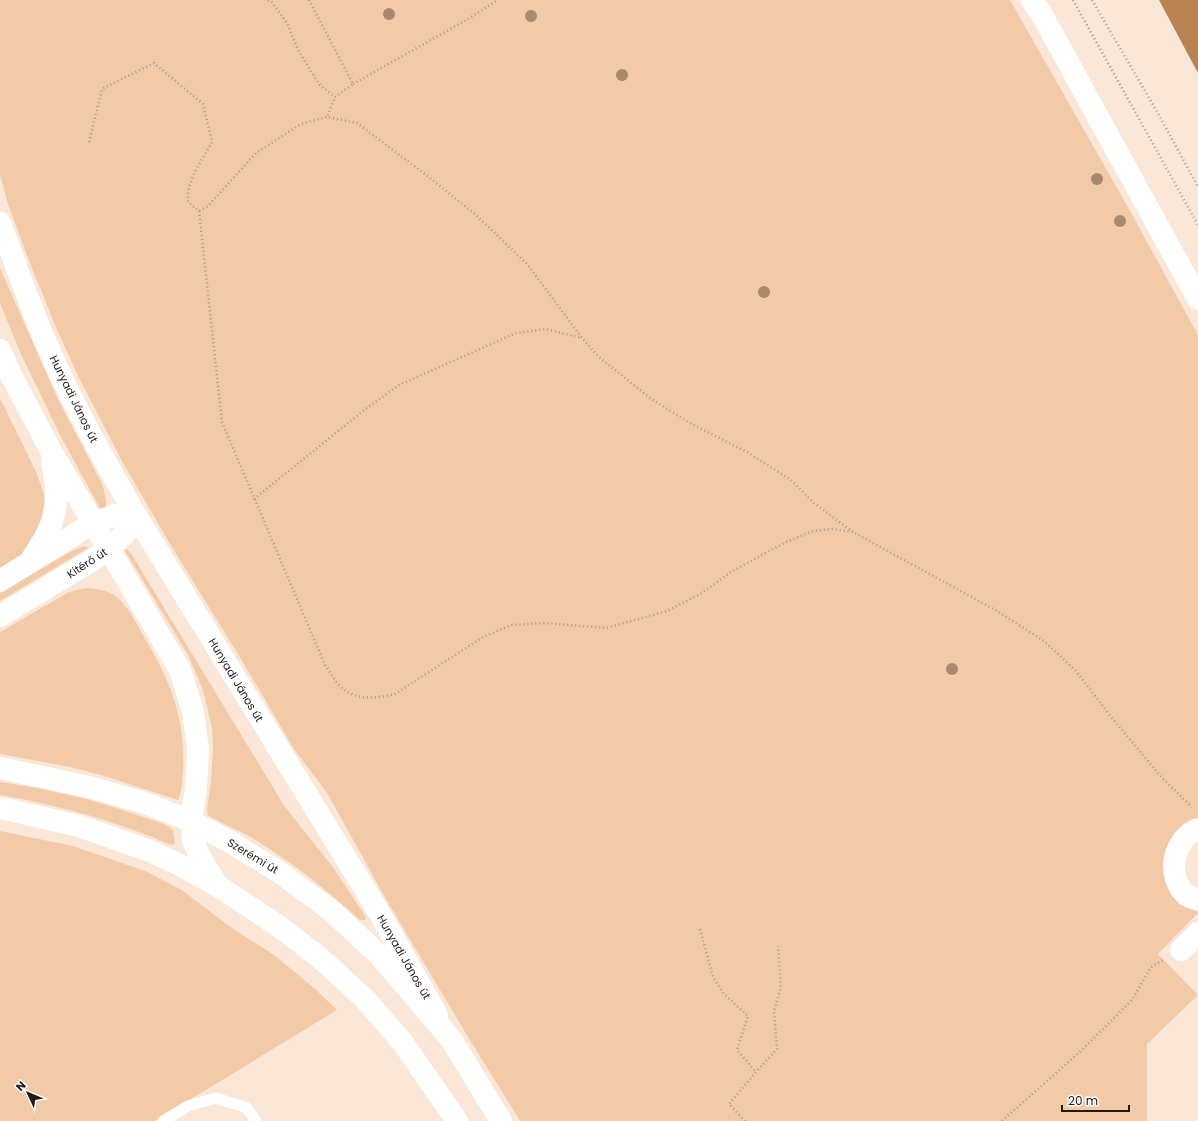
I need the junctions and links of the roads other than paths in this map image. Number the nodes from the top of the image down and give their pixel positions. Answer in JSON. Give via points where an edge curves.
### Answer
{"nodes":[{"id":1,"x":1032,"y":0,"type":"edge"},
{"id":2,"x":0,"y":223,"type":"edge"},
{"id":3,"x":1198,"y":299,"type":"edge"},
{"id":4,"x":0,"y":350,"type":"edge"},
{"id":5,"x":51,"y":451,"type":"junction"},
{"id":6,"x":135,"y":514,"type":"junction"},
{"id":7,"x":93,"y":523,"type":"junction"},
{"id":8,"x":109,"y":550,"type":"junction"},
{"id":9,"x":29,"y":563,"type":"junction"},
{"id":10,"x":0,"y":580,"type":"edge"},
{"id":11,"x":0,"y":616,"type":"edge"},
{"id":12,"x":0,"y":768,"type":"edge"},
{"id":13,"x":0,"y":808,"type":"edge"},
{"id":14,"x":191,"y":821,"type":"junction"},
{"id":15,"x":1198,"y":829,"type":"edge"},
{"id":16,"x":218,"y":886,"type":"junction"},
{"id":17,"x":1198,"y":900,"type":"edge"},
{"id":18,"x":1198,"y":933,"type":"edge"},
{"id":19,"x":1181,"y":950,"type":"road end"},
{"id":20,"x":451,"y":1039,"type":"junction"},
{"id":21,"x":163,"y":1121,"type":"edge"},
{"id":22,"x":256,"y":1121,"type":"edge"},
{"id":23,"x":457,"y":1121,"type":"edge"},
{"id":24,"x":502,"y":1121,"type":"edge"}],
"edges":[{"from":1,"to":3,"type":"main road"},
{"from":2,"to":6,"type":"main road","name":"Hunyadi János út","via":[[59,370],[100,453]]},
{"from":4,"to":5,"type":"main road"},
{"from":5,"to":7,"type":"main road"},
{"from":5,"to":9,"type":"main road","via":[[56,486],[54,513],[45,537]]},
{"from":6,"to":7,"type":"main road","via":[[116,515]]},
{"from":6,"to":8,"type":"main road","name":"Kitérő út","via":[[128,530]]},
{"from":6,"to":20,"type":"main road","name":"Hunyadi János út","via":[[380,914]]},
{"from":7,"to":8,"type":"main road"},
{"from":7,"to":9,"type":"main road"},
{"from":8,"to":11,"type":"main road","name":"Kitérő út"},
{"from":8,"to":14,"type":"main road","via":[[180,670],[193,712],[198,749]]},
{"from":9,"to":10,"type":"main road"},
{"from":12,"to":14,"type":"main road","name":"Szerémi út","via":[[89,786],[145,803]]},
{"from":13,"to":16,"type":"main road","via":[[79,826],[119,839],[180,864]]},
{"from":14,"to":16,"type":"main road","via":[[193,841]]},
{"from":14,"to":20,"type":"main road","name":"Szerémi út","via":[[280,872],[333,912],[380,956]]},
{"from":15,"to":17,"type":"main road","via":[[1180,844],[1174,860],[1176,879],[1187,896]]},
{"from":16,"to":23,"type":"main road","via":[[319,957],[365,999],[403,1043]]},
{"from":18,"to":19,"type":"main road"},
{"from":20,"to":24,"type":"main road","name":"Hunyadi János út"},
{"from":21,"to":22,"type":"lane","via":[[188,1106],[216,1098],[247,1108]]}]}
